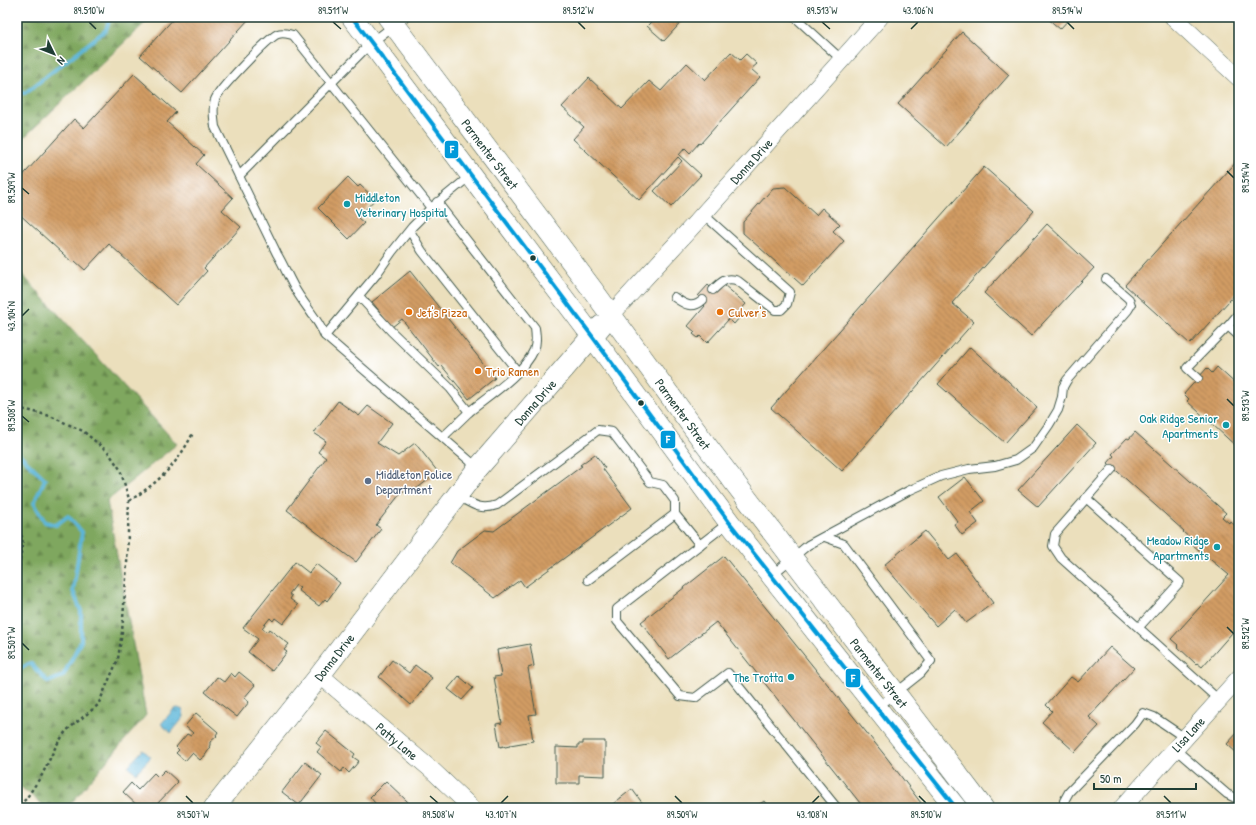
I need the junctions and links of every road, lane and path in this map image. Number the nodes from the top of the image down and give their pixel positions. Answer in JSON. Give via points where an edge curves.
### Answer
{"nodes":[{"id":1,"x":352,"y":17,"type":"edge"},
{"id":2,"x":795,"y":17,"type":"edge"},
{"id":3,"x":880,"y":17,"type":"edge"},
{"id":4,"x":1173,"y":17,"type":"edge"},
{"id":5,"x":395,"y":20,"type":"edge"},
{"id":6,"x":371,"y":43,"type":"junction"},
{"id":7,"x":842,"y":60,"type":"junction"},
{"id":8,"x":1239,"y":78,"type":"edge"},
{"id":9,"x":331,"y":83,"type":"junction"},
{"id":10,"x":239,"y":176,"type":"junction"},
{"id":11,"x":470,"y":176,"type":"junction"},
{"id":12,"x":434,"y":205,"type":"junction"},
{"id":13,"x":703,"y":214,"type":"junction"},
{"id":14,"x":410,"y":231,"type":"junction"},
{"id":15,"x":1106,"y":279,"type":"dead end"},
{"id":16,"x":713,"y":290,"type":"dead end"},
{"id":17,"x":359,"y":296,"type":"junction"},
{"id":18,"x":674,"y":297,"type":"dead end"},
{"id":19,"x":703,"y":300,"type":"dead end"},
{"id":20,"x":1239,"y":313,"type":"edge"},
{"id":21,"x":610,"y":315,"type":"junction"},
{"id":22,"x":1228,"y":326,"type":"junction"},
{"id":23,"x":325,"y":336,"type":"junction"},
{"id":24,"x":592,"y":336,"type":"junction"},
{"id":25,"x":1239,"y":336,"type":"edge"},
{"id":26,"x":518,"y":372,"type":"junction"},
{"id":27,"x":1198,"y":378,"type":"dead end"},
{"id":28,"x":17,"y":409,"type":"edge"},
{"id":29,"x":469,"y":412,"type":"junction"},
{"id":30,"x":192,"y":433,"type":"dead end"},
{"id":31,"x":443,"y":437,"type":"junction"},
{"id":32,"x":478,"y":468,"type":"junction"},
{"id":33,"x":1112,"y":469,"type":"dead end"},
{"id":34,"x":458,"y":495,"type":"junction"},
{"id":35,"x":1086,"y":498,"type":"junction"},
{"id":36,"x":128,"y":501,"type":"junction"},
{"id":37,"x":676,"y":514,"type":"junction"},
{"id":38,"x":729,"y":522,"type":"junction"},
{"id":39,"x":17,"y":530,"type":"edge"},
{"id":40,"x":825,"y":537,"type":"junction"},
{"id":41,"x":700,"y":545,"type":"junction"},
{"id":42,"x":791,"y":558,"type":"junction"},
{"id":43,"x":17,"y":572,"type":"edge"},
{"id":44,"x":771,"y":575,"type":"junction"},
{"id":45,"x":588,"y":580,"type":"dead end"},
{"id":46,"x":1139,"y":627,"type":"junction"},
{"id":47,"x":320,"y":675,"type":"junction"},
{"id":48,"x":1239,"y":678,"type":"edge"},
{"id":49,"x":895,"y":694,"type":"junction"},
{"id":50,"x":1219,"y":700,"type":"junction"},
{"id":51,"x":877,"y":708,"type":"junction"},
{"id":52,"x":1180,"y":744,"type":"junction"},
{"id":53,"x":1239,"y":800,"type":"edge"},
{"id":54,"x":948,"y":801,"type":"edge"},
{"id":55,"x":17,"y":807,"type":"edge"},
{"id":56,"x":214,"y":808,"type":"edge"},
{"id":57,"x":472,"y":808,"type":"edge"},
{"id":58,"x":837,"y":808,"type":"edge"},
{"id":59,"x":983,"y":808,"type":"edge"},
{"id":60,"x":1065,"y":808,"type":"edge"},
{"id":61,"x":1122,"y":808,"type":"edge"}],
"edges":[{"from":1,"to":6,"type":"street","name":"Parmenter Street"},
{"from":2,"to":7,"type":"lane"},
{"from":3,"to":7,"type":"street","name":"Donna Drive"},
{"from":4,"to":8,"type":"street"},
{"from":5,"to":6,"type":"lane"},
{"from":5,"to":21,"type":"street","name":"Parmenter Street"},
{"from":6,"to":9,"type":"lane"},
{"from":6,"to":11,"type":"street","name":"Parmenter Street"},
{"from":7,"to":13,"type":"street","name":"Donna Drive"},
{"from":9,"to":10,"type":"lane"},
{"from":9,"to":10,"type":"lane","via":[[293,36],[279,33],[266,42],[215,99],[212,112],[215,127]]},
{"from":9,"to":12,"type":"lane"},
{"from":10,"to":23,"type":"lane","via":[[293,285],[320,324]]},
{"from":11,"to":12,"type":"lane"},
{"from":11,"to":24,"type":"street","name":"Parmenter Street"},
{"from":12,"to":14,"type":"lane"},
{"from":12,"to":26,"type":"lane","via":[[535,328],[537,340],[534,350]]},
{"from":13,"to":16,"type":"lane","via":[[790,292],[787,304],[781,310],[775,310],[732,279],[722,281]]},
{"from":13,"to":21,"type":"street","name":"Donna Drive"},
{"from":14,"to":17,"type":"lane"},
{"from":14,"to":26,"type":"lane","via":[[422,251]]},
{"from":15,"to":40,"type":"lane","via":[[1129,299],[1131,305],[1067,380],[1058,410],[1033,448],[1016,460],[941,476],[908,491]]},
{"from":17,"to":23,"type":"lane"},
{"from":17,"to":29,"type":"lane","via":[[450,388]]},
{"from":18,"to":19,"type":"lane","via":[[689,306]]},
{"from":20,"to":22,"type":"lane"},
{"from":21,"to":24,"type":"street","name":"Donna Drive"},
{"from":21,"to":42,"type":"street","name":"Parmenter Street"},
{"from":22,"to":25,"type":"lane"},
{"from":22,"to":27,"type":"lane","via":[[1188,368]]},
{"from":23,"to":31,"type":"lane"},
{"from":24,"to":32,"type":"street","name":"Donna Drive"},
{"from":24,"to":38,"type":"street","name":"Parmenter Street"},
{"from":26,"to":29,"type":"lane"},
{"from":28,"to":36,"type":"path","via":[[50,416],[83,431],[108,452],[120,469]]},
{"from":29,"to":31,"type":"lane"},
{"from":30,"to":36,"type":"path","via":[[174,465],[147,489]]},
{"from":31,"to":32,"type":"lane"},
{"from":32,"to":34,"type":"street","name":"Donna Drive"},
{"from":33,"to":35,"type":"lane"},
{"from":34,"to":37,"type":"lane","via":[[475,506],[484,508],[497,505],[598,430],[612,432],[650,482],[663,484],[675,502]]},
{"from":34,"to":47,"type":"street","name":"Donna Drive"},
{"from":35,"to":46,"type":"lane","via":[[1055,534],[1053,546],[1061,558]]},
{"from":35,"to":46,"type":"lane","via":[[1180,582]]},
{"from":36,"to":55,"type":"path","via":[[127,565],[118,658],[98,705],[66,730],[42,775],[26,799]]},
{"from":37,"to":41,"type":"lane"},
{"from":37,"to":45,"type":"lane"},
{"from":38,"to":41,"type":"lane"},
{"from":38,"to":44,"type":"street","name":"Parmenter Street"},
{"from":39,"to":43,"type":"path","via":[[23,538]]},
{"from":40,"to":42,"type":"lane","via":[[808,545]]},
{"from":40,"to":49,"type":"lane","via":[[844,544],[931,661],[922,672]]},
{"from":41,"to":58,"type":"lane","via":[[617,609],[617,621],[680,696],[695,698],[728,673]]},
{"from":42,"to":44,"type":"lane"},
{"from":42,"to":49,"type":"street","name":"Parmenter Street"},
{"from":44,"to":51,"type":"street","name":"Parmenter Street"},
{"from":46,"to":50,"type":"lane"},
{"from":47,"to":56,"type":"street","name":"Donna Drive"},
{"from":47,"to":57,"type":"street","name":"Patty Lane","via":[[433,771]]},
{"from":48,"to":50,"type":"street","name":"Lisa Lane"},
{"from":49,"to":51,"type":"lane"},
{"from":49,"to":59,"type":"street","name":"Parmenter Street"},
{"from":50,"to":52,"type":"street","name":"Lisa Lane"},
{"from":51,"to":54,"type":"street","name":"Parmenter Street"},
{"from":52,"to":53,"type":"lane","via":[[1227,794]]},
{"from":52,"to":60,"type":"lane","via":[[1154,717],[1143,713],[1069,792],[1064,801]]},
{"from":52,"to":61,"type":"street","name":"Lisa Lane"}]}
